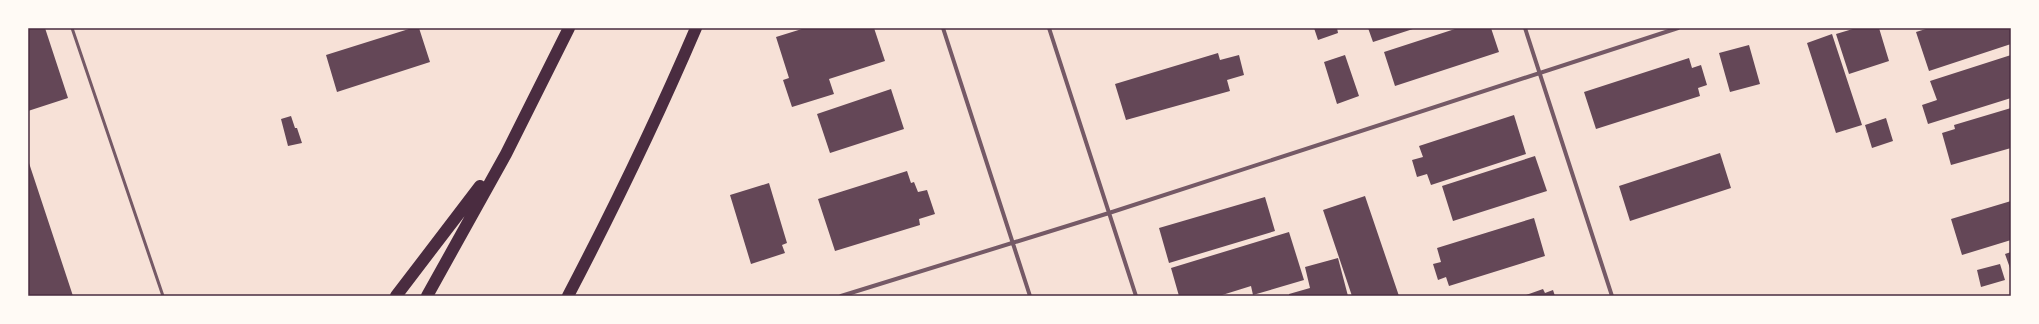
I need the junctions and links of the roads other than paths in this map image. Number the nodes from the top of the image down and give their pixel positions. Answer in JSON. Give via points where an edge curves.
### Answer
{"nodes":[{"id":1,"x":72,"y":28,"type":"edge"},
{"id":2,"x":569,"y":28,"type":"edge"},
{"id":3,"x":696,"y":28,"type":"edge"},
{"id":4,"x":943,"y":28,"type":"edge"},
{"id":5,"x":1049,"y":28,"type":"edge"},
{"id":6,"x":1525,"y":28,"type":"edge"},
{"id":7,"x":1678,"y":28,"type":"edge"},
{"id":8,"x":1540,"y":73,"type":"junction"},
{"id":9,"x":506,"y":154,"type":"junction"},
{"id":10,"x":1109,"y":214,"type":"junction"},
{"id":11,"x":1013,"y":244,"type":"junction"},
{"id":12,"x":163,"y":296,"type":"edge"},
{"id":13,"x":396,"y":296,"type":"edge"},
{"id":14,"x":427,"y":296,"type":"edge"},
{"id":15,"x":568,"y":296,"type":"edge"},
{"id":16,"x":841,"y":296,"type":"edge"},
{"id":17,"x":1030,"y":296,"type":"edge"},
{"id":18,"x":1136,"y":296,"type":"edge"},
{"id":19,"x":1612,"y":296,"type":"edge"}],
"edges":[{"from":1,"to":12,"type":"lane"},
{"from":2,"to":9,"type":"highway"},
{"from":3,"to":15,"type":"highway","via":[[654,126]]},
{"from":4,"to":11,"type":"street"},
{"from":5,"to":10,"type":"street"},
{"from":6,"to":8,"type":"street"},
{"from":7,"to":8,"type":"street"},
{"from":8,"to":10,"type":"street"},
{"from":8,"to":19,"type":"street"},
{"from":9,"to":13,"type":"highway"},
{"from":9,"to":14,"type":"highway"},
{"from":10,"to":11,"type":"street"},
{"from":10,"to":18,"type":"street"},
{"from":11,"to":16,"type":"street"},
{"from":11,"to":17,"type":"street"}]}
